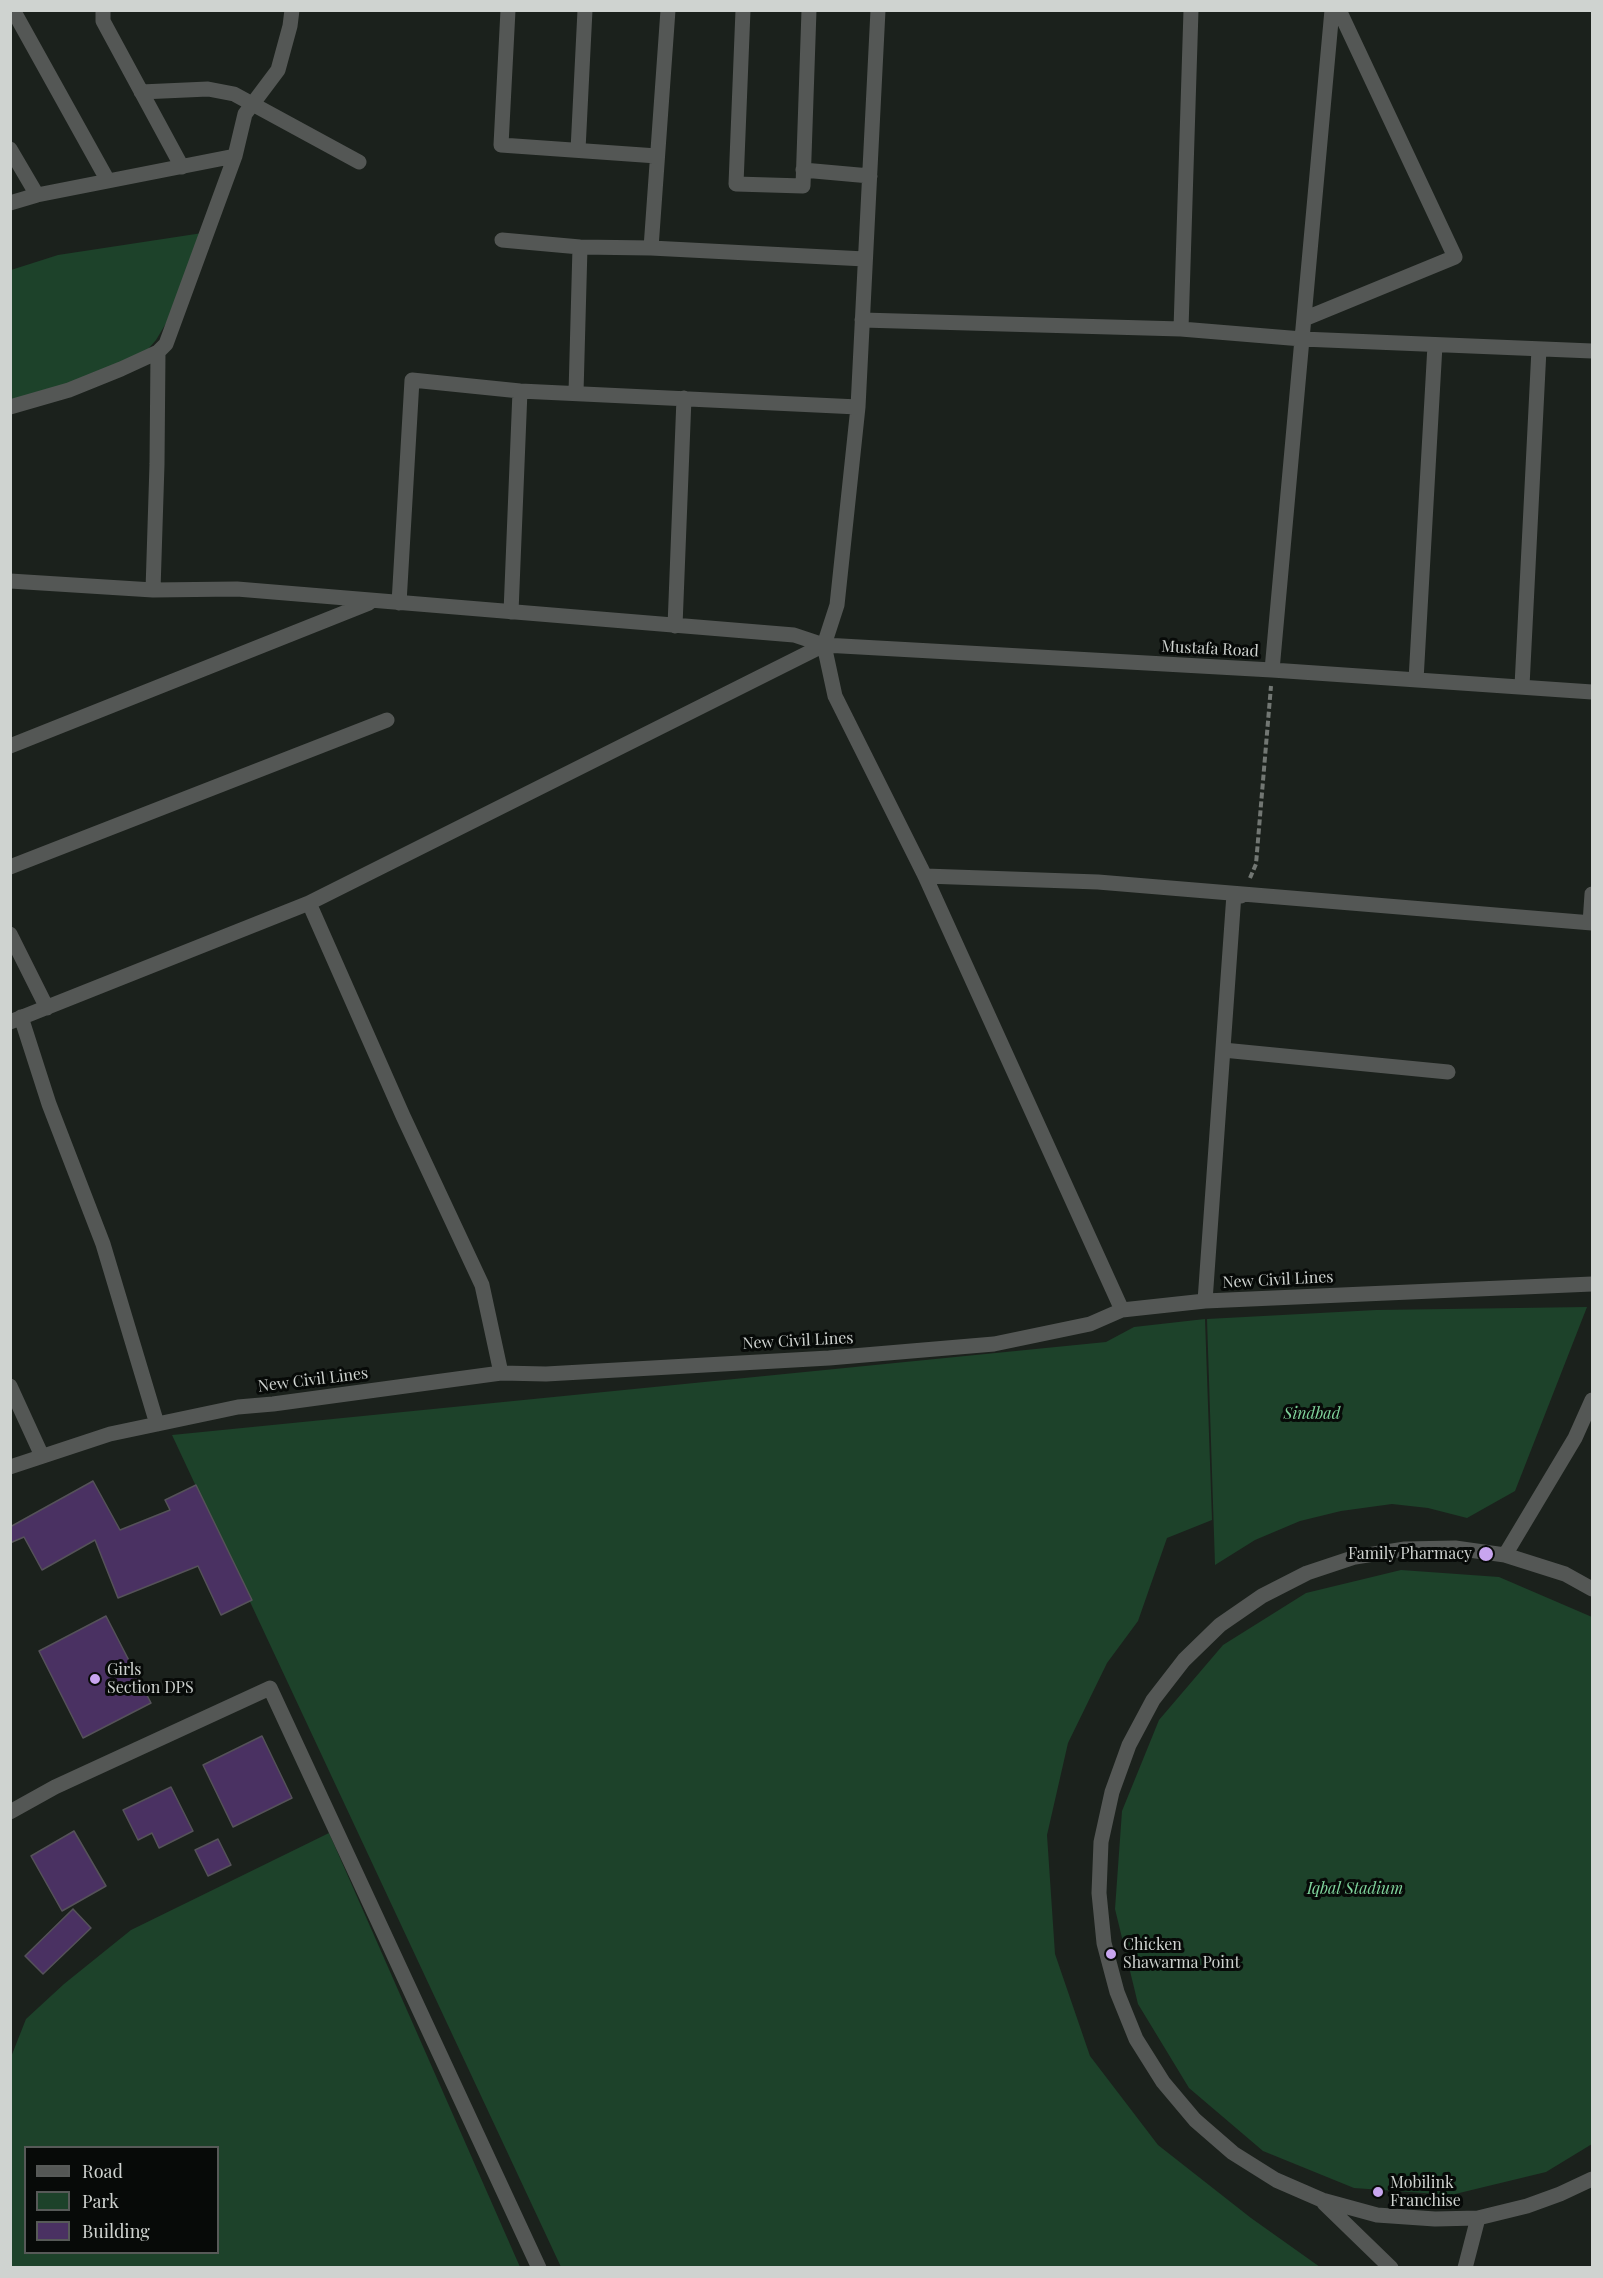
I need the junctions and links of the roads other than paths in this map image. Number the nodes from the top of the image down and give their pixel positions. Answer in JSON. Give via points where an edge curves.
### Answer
{"nodes":[{"id":1,"x":13,"y":10,"type":"edge"},
{"id":2,"x":103,"y":10,"type":"edge"},
{"id":3,"x":292,"y":10,"type":"edge"},
{"id":4,"x":508,"y":10,"type":"edge"},
{"id":5,"x":585,"y":10,"type":"edge"},
{"id":6,"x":668,"y":10,"type":"edge"},
{"id":7,"x":743,"y":10,"type":"edge"},
{"id":8,"x":809,"y":10,"type":"edge"},
{"id":9,"x":878,"y":10,"type":"edge"},
{"id":10,"x":1191,"y":10,"type":"edge"},
{"id":11,"x":1332,"y":10,"type":"edge"},
{"id":12,"x":1339,"y":10,"type":"edge"},
{"id":13,"x":141,"y":92,"type":"junction"},
{"id":14,"x":253,"y":104,"type":"junction"},
{"id":15,"x":10,"y":149,"type":"edge"},
{"id":16,"x":578,"y":150,"type":"junction"},
{"id":17,"x":235,"y":156,"type":"junction"},
{"id":18,"x":657,"y":156,"type":"junction"},
{"id":19,"x":359,"y":162,"type":"dead end"},
{"id":20,"x":182,"y":167,"type":"junction"},
{"id":21,"x":803,"y":170,"type":"junction"},
{"id":22,"x":870,"y":176,"type":"junction"},
{"id":23,"x":108,"y":182,"type":"junction"},
{"id":24,"x":37,"y":195,"type":"junction"},
{"id":25,"x":10,"y":203,"type":"edge"},
{"id":26,"x":502,"y":240,"type":"dead end"},
{"id":27,"x":580,"y":248,"type":"junction"},
{"id":28,"x":651,"y":248,"type":"junction"},
{"id":29,"x":865,"y":259,"type":"junction"},
{"id":30,"x":1304,"y":319,"type":"junction"},
{"id":31,"x":861,"y":320,"type":"junction"},
{"id":32,"x":1181,"y":329,"type":"junction"},
{"id":33,"x":1302,"y":339,"type":"junction"},
{"id":34,"x":1435,"y":345,"type":"junction"},
{"id":35,"x":1539,"y":349,"type":"junction"},
{"id":36,"x":1593,"y":351,"type":"edge"},
{"id":37,"x":158,"y":352,"type":"junction"},
{"id":38,"x":520,"y":391,"type":"junction"},
{"id":39,"x":576,"y":393,"type":"junction"},
{"id":40,"x":684,"y":398,"type":"junction"},
{"id":41,"x":10,"y":407,"type":"edge"},
{"id":42,"x":858,"y":407,"type":"junction"},
{"id":43,"x":10,"y":581,"type":"edge"},
{"id":44,"x":153,"y":590,"type":"junction"},
{"id":45,"x":372,"y":602,"type":"junction"},
{"id":46,"x":399,"y":603,"type":"junction"},
{"id":47,"x":511,"y":612,"type":"junction"},
{"id":48,"x":675,"y":626,"type":"junction"},
{"id":49,"x":824,"y":645,"type":"junction"},
{"id":50,"x":1272,"y":670,"type":"junction"},
{"id":51,"x":1416,"y":680,"type":"junction"},
{"id":52,"x":1522,"y":686,"type":"junction"},
{"id":53,"x":1593,"y":692,"type":"edge"},
{"id":54,"x":387,"y":720,"type":"dead end"},
{"id":55,"x":10,"y":746,"type":"edge"},
{"id":56,"x":10,"y":867,"type":"edge"},
{"id":57,"x":925,"y":876,"type":"junction"},
{"id":58,"x":1593,"y":894,"type":"edge"},
{"id":59,"x":1238,"y":895,"type":"junction"},
{"id":60,"x":309,"y":903,"type":"junction"},
{"id":61,"x":1591,"y":923,"type":"edge"},
{"id":62,"x":10,"y":934,"type":"edge"},
{"id":63,"x":47,"y":1008,"type":"junction"},
{"id":64,"x":16,"y":1020,"type":"edge"},
{"id":65,"x":1223,"y":1050,"type":"junction"},
{"id":66,"x":1448,"y":1072,"type":"dead end"},
{"id":67,"x":1593,"y":1284,"type":"edge"},
{"id":68,"x":1205,"y":1301,"type":"junction"},
{"id":69,"x":1122,"y":1310,"type":"junction"},
{"id":70,"x":501,"y":1373,"type":"junction"},
{"id":71,"x":10,"y":1386,"type":"edge"},
{"id":72,"x":1593,"y":1400,"type":"edge"},
{"id":73,"x":157,"y":1424,"type":"junction"},
{"id":74,"x":42,"y":1456,"type":"junction"},
{"id":75,"x":10,"y":1467,"type":"edge"},
{"id":76,"x":1505,"y":1555,"type":"junction"},
{"id":77,"x":1593,"y":1588,"type":"edge"},
{"id":78,"x":10,"y":1812,"type":"edge"},
{"id":79,"x":1593,"y":2179,"type":"edge"},
{"id":80,"x":1322,"y":2200,"type":"junction"},
{"id":81,"x":1478,"y":2218,"type":"junction"},
{"id":82,"x":539,"y":2268,"type":"edge"},
{"id":83,"x":1390,"y":2268,"type":"edge"},
{"id":84,"x":1465,"y":2268,"type":"edge"}],
"edges":[{"from":1,"to":23,"type":"street"},
{"from":2,"to":13,"type":"street","via":[[103,21]]},
{"from":3,"to":14,"type":"street","via":[[278,70]]},
{"from":4,"to":16,"type":"street","via":[[501,145]]},
{"from":5,"to":16,"type":"street"},
{"from":6,"to":18,"type":"street"},
{"from":7,"to":21,"type":"street","via":[[736,184],[803,186]]},
{"from":8,"to":21,"type":"street"},
{"from":9,"to":22,"type":"street"},
{"from":10,"to":32,"type":"street"},
{"from":11,"to":30,"type":"street"},
{"from":12,"to":30,"type":"street","via":[[1455,257]]},
{"from":13,"to":14,"type":"street","via":[[208,89],[234,94]]},
{"from":13,"to":20,"type":"street"},
{"from":14,"to":17,"type":"street","via":[[245,114]]},
{"from":14,"to":19,"type":"street"},
{"from":15,"to":24,"type":"street"},
{"from":16,"to":18,"type":"street"},
{"from":17,"to":20,"type":"street"},
{"from":17,"to":37,"type":"street","via":[[166,344]]},
{"from":18,"to":28,"type":"street"},
{"from":20,"to":23,"type":"street"},
{"from":21,"to":22,"type":"street"},
{"from":22,"to":29,"type":"street"},
{"from":23,"to":24,"type":"street"},
{"from":24,"to":25,"type":"street"},
{"from":26,"to":27,"type":"street"},
{"from":27,"to":28,"type":"street"},
{"from":27,"to":39,"type":"street"},
{"from":28,"to":29,"type":"street"},
{"from":29,"to":31,"type":"street"},
{"from":30,"to":33,"type":"street"},
{"from":31,"to":32,"type":"street"},
{"from":31,"to":42,"type":"street"},
{"from":32,"to":33,"type":"street"},
{"from":33,"to":34,"type":"street"},
{"from":33,"to":50,"type":"street"},
{"from":34,"to":35,"type":"street"},
{"from":34,"to":51,"type":"street"},
{"from":35,"to":36,"type":"street"},
{"from":35,"to":52,"type":"street"},
{"from":37,"to":41,"type":"street","via":[[69,390]]},
{"from":37,"to":44,"type":"street"},
{"from":38,"to":39,"type":"street"},
{"from":38,"to":46,"type":"street","via":[[412,380]]},
{"from":38,"to":47,"type":"street"},
{"from":39,"to":40,"type":"street"},
{"from":40,"to":42,"type":"street"},
{"from":40,"to":48,"type":"street"},
{"from":42,"to":49,"type":"street","via":[[837,605]]},
{"from":43,"to":44,"type":"street"},
{"from":44,"to":45,"type":"street","via":[[237,589]]},
{"from":45,"to":46,"type":"street"},
{"from":45,"to":55,"type":"street"},
{"from":46,"to":47,"type":"street"},
{"from":47,"to":48,"type":"street"},
{"from":48,"to":49,"type":"street","via":[[794,635]]},
{"from":49,"to":50,"type":"street","name":"Mustafa Road"},
{"from":49,"to":57,"type":"street","via":[[835,696]]},
{"from":49,"to":60,"type":"street"},
{"from":50,"to":51,"type":"street","name":"Mustafa Road"},
{"from":51,"to":52,"type":"street","name":"Mustafa Road"},
{"from":52,"to":53,"type":"street","name":"Mustafa Road"},
{"from":54,"to":56,"type":"street"},
{"from":57,"to":59,"type":"street","via":[[1098,882]]},
{"from":57,"to":69,"type":"street"},
{"from":58,"to":61,"type":"street"},
{"from":59,"to":61,"type":"street"},
{"from":59,"to":65,"type":"street"},
{"from":60,"to":63,"type":"street"},
{"from":60,"to":70,"type":"street","via":[[482,1285]]},
{"from":62,"to":63,"type":"street"},
{"from":63,"to":64,"type":"street"},
{"from":64,"to":73,"type":"street","via":[[103,1245]]},
{"from":65,"to":66,"type":"street"},
{"from":65,"to":68,"type":"street"},
{"from":67,"to":68,"type":"street","name":"New Civil Lines"},
{"from":68,"to":69,"type":"street","name":"New Civil Lines"},
{"from":69,"to":70,"type":"street","name":"New Civil Lines","via":[[1090,1324],[994,1344],[829,1358],[546,1374]]},
{"from":70,"to":73,"type":"street","name":"New Civil Lines","via":[[238,1407]]},
{"from":71,"to":74,"type":"street"},
{"from":72,"to":76,"type":"street","via":[[1575,1438]]},
{"from":73,"to":74,"type":"street","name":"New Civil Lines"},
{"from":74,"to":75,"type":"street","name":"New Civil Lines"},
{"from":76,"to":77,"type":"street","via":[[1565,1574]]},
{"from":76,"to":80,"type":"street","via":[[1455,1548],[1395,1550],[1355,1557],[1307,1573],[1262,1596],[1220,1625],[1184,1660],[1153,1700],[1112,1792],[1101,1842],[1100,1903],[1104,1943],[1117,1992],[1136,2039],[1163,2082],[1196,2120],[1233,2153],[1276,2180]]},
{"from":78,"to":82,"type":"street","via":[[55,1787],[270,1688]]},
{"from":79,"to":81,"type":"street","via":[[1527,2206]]},
{"from":80,"to":81,"type":"street","via":[[1377,2215]]},
{"from":80,"to":83,"type":"street"},
{"from":81,"to":84,"type":"street"}]}
